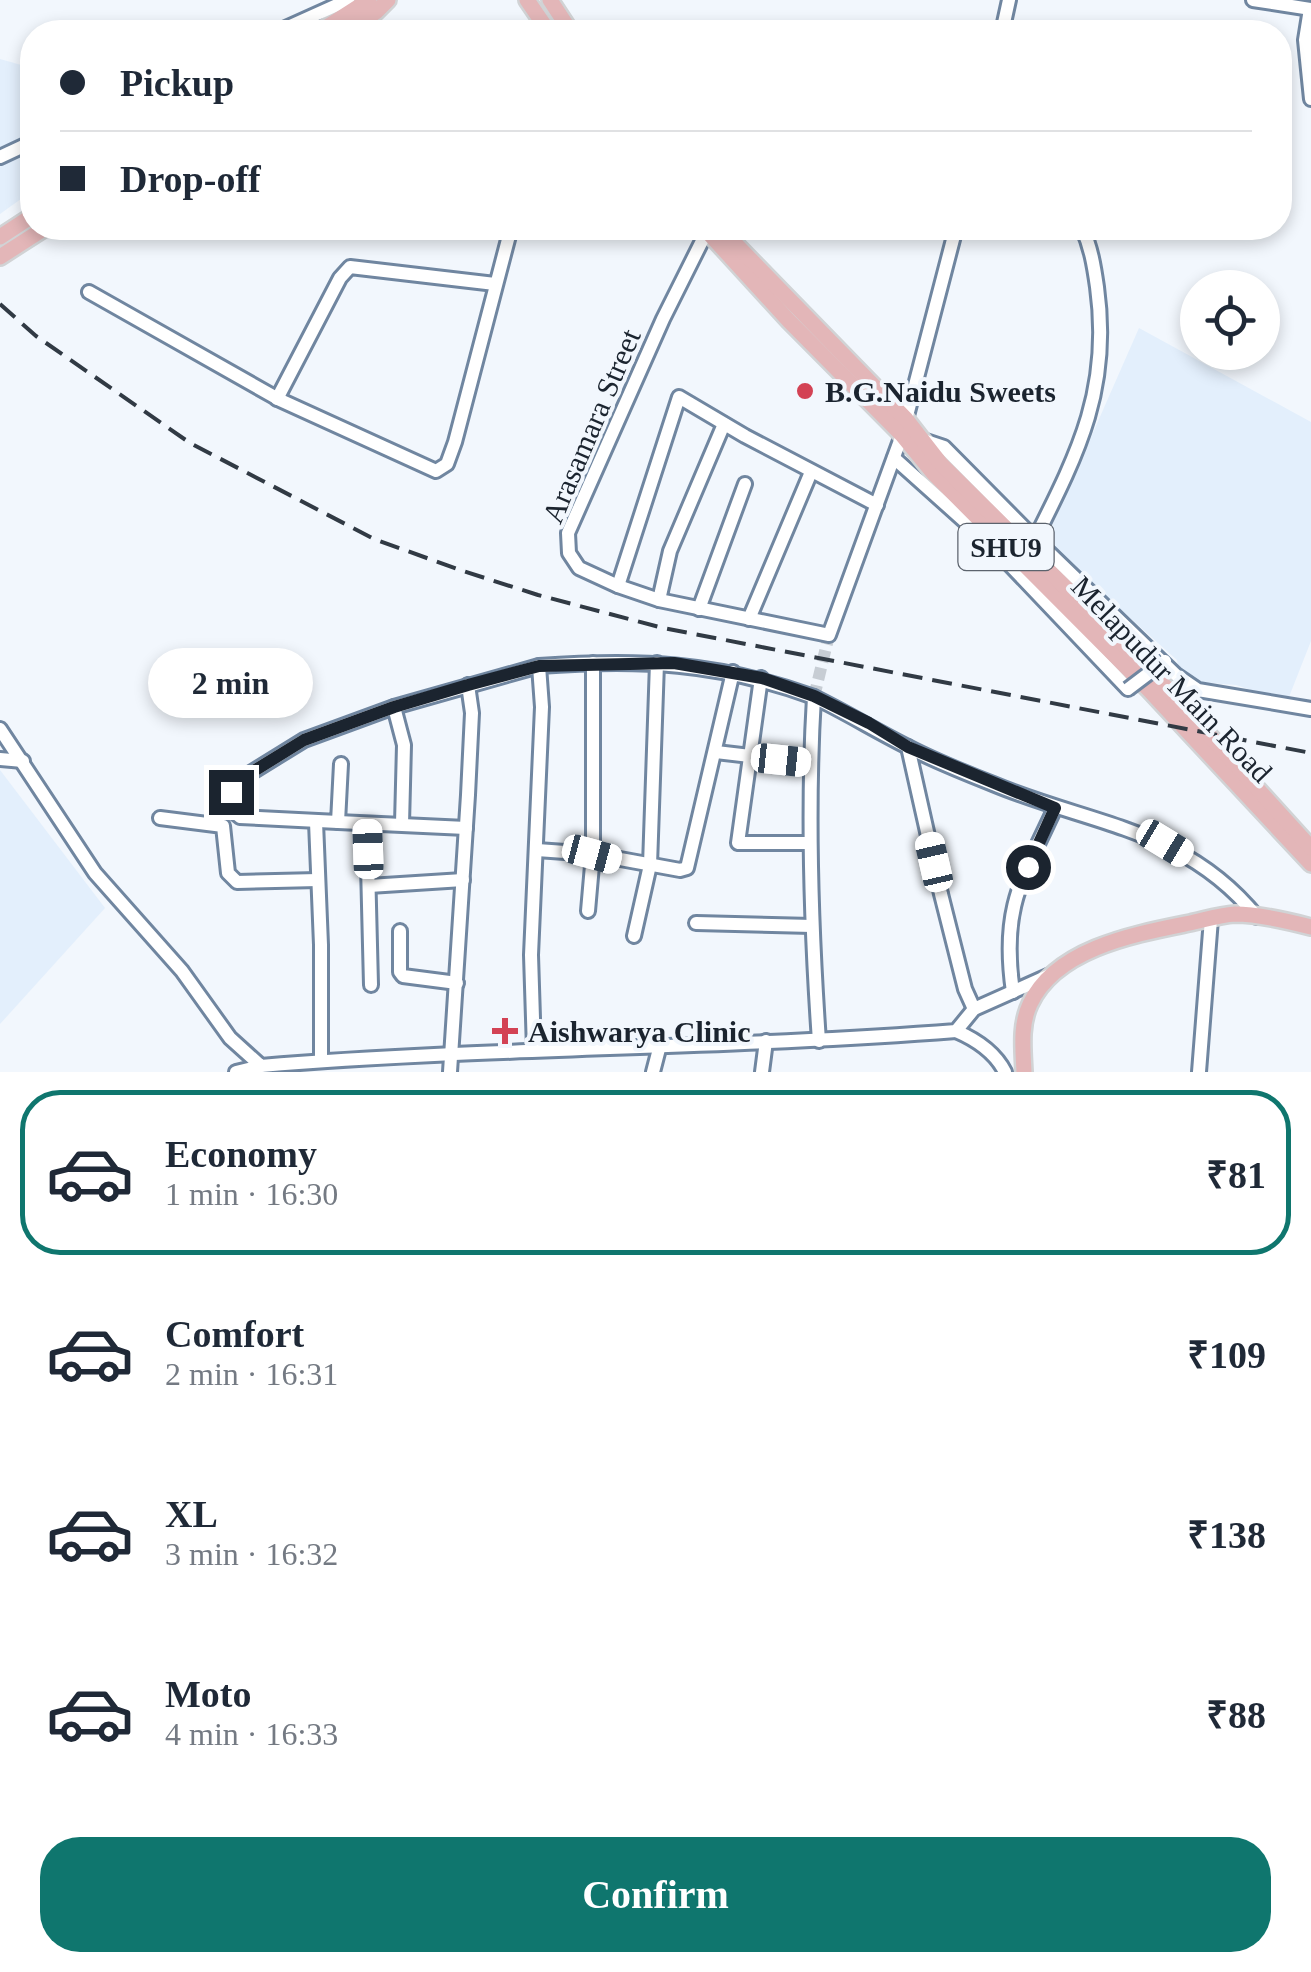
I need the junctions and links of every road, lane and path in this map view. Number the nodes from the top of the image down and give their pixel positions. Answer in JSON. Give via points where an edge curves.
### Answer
{"nodes":[{"id":1,"x":348,"y":0,"type":"edge"},
{"id":2,"x":369,"y":0,"type":"edge"},
{"id":3,"x":388,"y":0,"type":"edge"},
{"id":4,"x":1253,"y":0,"type":"edge"},
{"id":5,"x":1310,"y":9,"type":"edge"},
{"id":6,"x":304,"y":20,"type":"edge"},
{"id":7,"x":338,"y":20,"type":"edge"},
{"id":8,"x":364,"y":20,"type":"edge"},
{"id":9,"x":1311,"y":98,"type":"edge"},
{"id":10,"x":508,"y":240,"type":"edge"},
{"id":11,"x":704,"y":240,"type":"edge"},
{"id":12,"x":722,"y":240,"type":"edge"},
{"id":13,"x":953,"y":240,"type":"edge"},
{"id":14,"x":1087,"y":240,"type":"edge"},
{"id":15,"x":495,"y":284,"type":"junction"},
{"id":16,"x":89,"y":292,"type":"dead end"},
{"id":17,"x":277,"y":398,"type":"junction"},
{"id":18,"x":724,"y":424,"type":"junction"},
{"id":19,"x":904,"y":427,"type":"junction"},
{"id":20,"x":920,"y":439,"type":"junction"},
{"id":21,"x":894,"y":458,"type":"junction"},
{"id":22,"x":811,"y":472,"type":"junction"},
{"id":23,"x":745,"y":484,"type":"dead end"},
{"id":24,"x":877,"y":505,"type":"junction"},
{"id":25,"x":1035,"y":538,"type":"junction"},
{"id":26,"x":618,"y":586,"type":"junction"},
{"id":27,"x":659,"y":600,"type":"junction"},
{"id":28,"x":699,"y":609,"type":"junction"},
{"id":29,"x":749,"y":618,"type":"junction"},
{"id":30,"x":1165,"y":660,"type":"junction"},
{"id":31,"x":594,"y":663,"type":"junction"},
{"id":32,"x":657,"y":663,"type":"junction"},
{"id":33,"x":539,"y":666,"type":"junction"},
{"id":34,"x":733,"y":672,"type":"junction"},
{"id":35,"x":762,"y":678,"type":"junction"},
{"id":36,"x":468,"y":685,"type":"junction"},
{"id":37,"x":814,"y":696,"type":"junction"},
{"id":38,"x":394,"y":707,"type":"junction"},
{"id":39,"x":1311,"y":709,"type":"edge"},
{"id":40,"x":0,"y":729,"type":"edge"},
{"id":41,"x":908,"y":747,"type":"junction"},
{"id":42,"x":716,"y":752,"type":"junction"},
{"id":43,"x":752,"y":757,"type":"junction"},
{"id":44,"x":0,"y":759,"type":"edge"},
{"id":45,"x":23,"y":761,"type":"junction"},
{"id":46,"x":810,"y":762,"type":"junction"},
{"id":47,"x":340,"y":764,"type":"dead end"},
{"id":48,"x":1055,"y":808,"type":"junction"},
{"id":49,"x":160,"y":818,"type":"dead end"},
{"id":50,"x":316,"y":822,"type":"junction"},
{"id":51,"x":338,"y":822,"type":"junction"},
{"id":52,"x":402,"y":824,"type":"junction"},
{"id":53,"x":368,"y":826,"type":"junction"},
{"id":54,"x":466,"y":828,"type":"junction"},
{"id":55,"x":808,"y":844,"type":"junction"},
{"id":56,"x":1311,"y":848,"type":"edge"},
{"id":57,"x":537,"y":850,"type":"junction"},
{"id":58,"x":592,"y":854,"type":"junction"},
{"id":59,"x":1311,"y":864,"type":"edge"},
{"id":60,"x":650,"y":865,"type":"junction"},
{"id":61,"x":318,"y":880,"type":"junction"},
{"id":62,"x":464,"y":880,"type":"junction"},
{"id":63,"x":369,"y":886,"type":"junction"},
{"id":64,"x":588,"y":911,"type":"dead end"},
{"id":65,"x":1256,"y":917,"type":"junction"},
{"id":66,"x":1212,"y":918,"type":"junction"},
{"id":67,"x":696,"y":923,"type":"dead end"},
{"id":68,"x":812,"y":926,"type":"junction"},
{"id":69,"x":1311,"y":927,"type":"edge"},
{"id":70,"x":400,"y":931,"type":"dead end"},
{"id":71,"x":634,"y":936,"type":"dead end"},
{"id":72,"x":1057,"y":972,"type":"junction"},
{"id":73,"x":457,"y":982,"type":"junction"},
{"id":74,"x":371,"y":985,"type":"dead end"},
{"id":75,"x":1014,"y":992,"type":"junction"},
{"id":76,"x":974,"y":1010,"type":"junction"},
{"id":77,"x":956,"y":1031,"type":"junction"},
{"id":78,"x":766,"y":1041,"type":"junction"},
{"id":79,"x":819,"y":1041,"type":"junction"},
{"id":80,"x":660,"y":1044,"type":"junction"},
{"id":81,"x":534,"y":1050,"type":"junction"},
{"id":82,"x":452,"y":1053,"type":"junction"},
{"id":83,"x":312,"y":1065,"type":"edge"},
{"id":84,"x":351,"y":1065,"type":"edge"},
{"id":85,"x":262,"y":1066,"type":"junction"},
{"id":86,"x":236,"y":1072,"type":"edge"},
{"id":87,"x":450,"y":1072,"type":"edge"},
{"id":88,"x":653,"y":1072,"type":"edge"},
{"id":89,"x":762,"y":1072,"type":"edge"},
{"id":90,"x":1005,"y":1072,"type":"edge"},
{"id":91,"x":1024,"y":1072,"type":"edge"},
{"id":92,"x":1199,"y":1072,"type":"edge"}],
"edges":[{"from":1,"to":6,"type":"street"},
{"from":2,"to":7,"type":"main road"},
{"from":3,"to":8,"type":"main road"},
{"from":4,"to":5,"type":"street"},
{"from":5,"to":9,"type":"street"},
{"from":10,"to":15,"type":"street"},
{"from":11,"to":26,"type":"street","name":"Arasamara Street","via":[[568,532],[578,568]]},
{"from":12,"to":19,"type":"main road","name":"Melapudur Main Road","number":"SHU9"},
{"from":13,"to":19,"type":"street"},
{"from":14,"to":25,"type":"street","via":[[1100,310],[1098,381],[1075,453]]},
{"from":15,"to":17,"type":"street","via":[[350,267]]},
{"from":15,"to":17,"type":"street","via":[[450,457],[436,470]]},
{"from":16,"to":17,"type":"street"},
{"from":18,"to":22,"type":"street"},
{"from":18,"to":26,"type":"street","via":[[679,397]]},
{"from":18,"to":27,"type":"street","via":[[670,551]]},
{"from":19,"to":20,"type":"main road","name":"Melapudur Main Road","number":"SHU9"},
{"from":19,"to":21,"type":"street"},
{"from":19,"to":59,"type":"main road","name":"Melapudur Main Road","number":"SHU9","via":[[934,474]]},
{"from":20,"to":25,"type":"street","via":[[944,446]]},
{"from":20,"to":56,"type":"main road","name":"Melapudur Main Road","number":"SHU9","via":[[1160,681]]},
{"from":21,"to":24,"type":"street"},
{"from":21,"to":30,"type":"street","bridge":true,"via":[[990,544],[1128,690]]},
{"from":22,"to":24,"type":"street"},
{"from":22,"to":29,"type":"street"},
{"from":23,"to":28,"type":"street"},
{"from":24,"to":29,"type":"street","name":"Arasamara Street","via":[[829,636]]},
{"from":25,"to":30,"type":"street"},
{"from":26,"to":27,"type":"street","name":"Arasamara Street"},
{"from":27,"to":28,"type":"street","name":"Arasamara Street"},
{"from":28,"to":29,"type":"street","name":"Arasamara Street"},
{"from":30,"to":39,"type":"street","via":[[1198,690]]},
{"from":31,"to":32,"type":"street"},
{"from":31,"to":33,"type":"street"},
{"from":31,"to":58,"type":"street"},
{"from":32,"to":34,"type":"street"},
{"from":32,"to":60,"type":"street"},
{"from":33,"to":36,"type":"street"},
{"from":33,"to":57,"type":"street"},
{"from":34,"to":35,"type":"street"},
{"from":34,"to":42,"type":"street"},
{"from":35,"to":37,"type":"street"},
{"from":35,"to":43,"type":"street"},
{"from":36,"to":38,"type":"street"},
{"from":36,"to":54,"type":"street"},
{"from":37,"to":41,"type":"street"},
{"from":37,"to":46,"type":"street"},
{"from":38,"to":50,"type":"street","via":[[304,740],[232,786],[240,817]]},
{"from":38,"to":52,"type":"street","via":[[404,745]]},
{"from":40,"to":45,"type":"street"},
{"from":41,"to":48,"type":"street"},
{"from":41,"to":76,"type":"street"},
{"from":42,"to":43,"type":"street"},
{"from":42,"to":60,"type":"street","via":[[687,868]]},
{"from":43,"to":46,"type":"street"},
{"from":43,"to":55,"type":"street","via":[[738,843]]},
{"from":44,"to":45,"type":"street"},
{"from":45,"to":85,"type":"street","via":[[95,873],[182,971],[230,1038]]},
{"from":46,"to":55,"type":"street"},
{"from":47,"to":51,"type":"street"},
{"from":48,"to":65,"type":"street","via":[[1165,843],[1206,867]]},
{"from":48,"to":75,"type":"street","via":[[1014,896],[1008,953]]},
{"from":49,"to":61,"type":"street","via":[[223,826],[228,872],[237,882]]},
{"from":50,"to":51,"type":"street"},
{"from":50,"to":61,"type":"street"},
{"from":51,"to":53,"type":"street"},
{"from":52,"to":53,"type":"street"},
{"from":52,"to":54,"type":"street"},
{"from":53,"to":63,"type":"street"},
{"from":54,"to":62,"type":"street"},
{"from":55,"to":68,"type":"street"},
{"from":57,"to":58,"type":"street"},
{"from":57,"to":81,"type":"street"},
{"from":58,"to":60,"type":"street"},
{"from":58,"to":64,"type":"street"},
{"from":60,"to":71,"type":"street"},
{"from":61,"to":83,"type":"street"},
{"from":62,"to":63,"type":"street"},
{"from":62,"to":73,"type":"street"},
{"from":63,"to":74,"type":"street"},
{"from":65,"to":66,"type":"main road"},
{"from":65,"to":69,"type":"main road"},
{"from":66,"to":72,"type":"main road","via":[[1112,942]]},
{"from":66,"to":92,"type":"street"},
{"from":67,"to":68,"type":"street"},
{"from":68,"to":79,"type":"street"},
{"from":70,"to":73,"type":"street","via":[[402,976]]},
{"from":72,"to":75,"type":"street"},
{"from":72,"to":91,"type":"main road","via":[[1025,1017]]},
{"from":73,"to":82,"type":"street"},
{"from":75,"to":76,"type":"street"},
{"from":76,"to":77,"type":"street"},
{"from":77,"to":79,"type":"street"},
{"from":77,"to":90,"type":"street","via":[[978,1040]]},
{"from":78,"to":79,"type":"street"},
{"from":78,"to":80,"type":"street"},
{"from":78,"to":89,"type":"street"},
{"from":80,"to":81,"type":"street"},
{"from":80,"to":88,"type":"street"},
{"from":81,"to":82,"type":"street"},
{"from":82,"to":84,"type":"street"},
{"from":82,"to":87,"type":"street"},
{"from":83,"to":84,"type":"street"},
{"from":83,"to":85,"type":"street"},
{"from":85,"to":86,"type":"street"}]}
